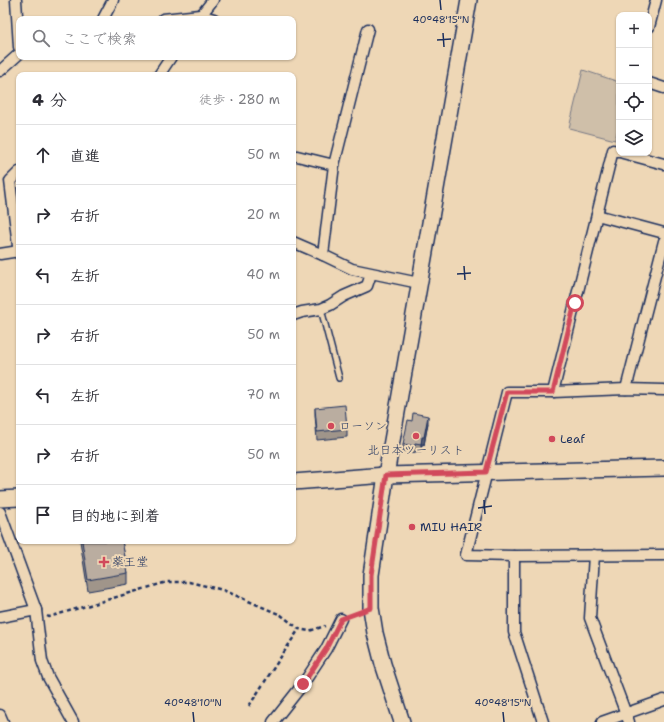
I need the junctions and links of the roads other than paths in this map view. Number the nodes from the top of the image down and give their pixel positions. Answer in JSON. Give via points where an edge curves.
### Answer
{"nodes":[{"id":1,"x":16,"y":0,"type":"edge"},
{"id":2,"x":113,"y":0,"type":"edge"},
{"id":3,"x":213,"y":0,"type":"edge"},
{"id":4,"x":469,"y":0,"type":"edge"},
{"id":5,"x":658,"y":7,"type":"edge"},
{"id":6,"x":17,"y":16,"type":"edge"},
{"id":7,"x":105,"y":16,"type":"edge"},
{"id":8,"x":200,"y":16,"type":"edge"},
{"id":9,"x":652,"y":20,"type":"edge"},
{"id":10,"x":368,"y":29,"type":"dead end"},
{"id":11,"x":16,"y":57,"type":"edge"},
{"id":12,"x":169,"y":60,"type":"edge"},
{"id":13,"x":0,"y":71,"type":"edge"},
{"id":14,"x":161,"y":72,"type":"edge"},
{"id":15,"x":652,"y":84,"type":"edge"},
{"id":16,"x":664,"y":88,"type":"edge"},
{"id":17,"x":616,"y":151,"type":"edge"},
{"id":18,"x":296,"y":156,"type":"edge"},
{"id":19,"x":634,"y":156,"type":"edge"},
{"id":20,"x":664,"y":164,"type":"edge"},
{"id":21,"x":334,"y":165,"type":"junction"},
{"id":22,"x":16,"y":175,"type":"edge"},
{"id":23,"x":597,"y":214,"type":"junction"},
{"id":24,"x":664,"y":233,"type":"edge"},
{"id":25,"x":16,"y":234,"type":"edge"},
{"id":26,"x":664,"y":241,"type":"edge"},
{"id":27,"x":296,"y":243,"type":"edge"},
{"id":28,"x":16,"y":251,"type":"edge"},
{"id":29,"x":0,"y":254,"type":"edge"},
{"id":30,"x":323,"y":255,"type":"junction"},
{"id":31,"x":371,"y":274,"type":"junction"},
{"id":32,"x":419,"y":283,"type":"junction"},
{"id":33,"x":321,"y":309,"type":"junction"},
{"id":34,"x":296,"y":314,"type":"edge"},
{"id":35,"x":339,"y":378,"type":"dead end"},
{"id":36,"x":626,"y":389,"type":"junction"},
{"id":37,"x":664,"y":390,"type":"edge"},
{"id":38,"x":553,"y":392,"type":"junction"},
{"id":39,"x":664,"y":468,"type":"edge"},
{"id":40,"x":486,"y":472,"type":"junction"},
{"id":41,"x":386,"y":475,"type":"junction"},
{"id":42,"x":296,"y":482,"type":"edge"},
{"id":43,"x":16,"y":498,"type":"edge"},
{"id":44,"x":0,"y":499,"type":"edge"},
{"id":45,"x":0,"y":512,"type":"edge"},
{"id":46,"x":594,"y":555,"type":"junction"},
{"id":47,"x":664,"y":555,"type":"edge"},
{"id":48,"x":514,"y":556,"type":"junction"},
{"id":49,"x":36,"y":610,"type":"junction"},
{"id":50,"x":0,"y":617,"type":"edge"},
{"id":51,"x":341,"y":619,"type":"road end"},
{"id":52,"x":664,"y":700,"type":"edge"},
{"id":53,"x":0,"y":715,"type":"edge"},
{"id":54,"x":627,"y":718,"type":"edge"},
{"id":55,"x":3,"y":722,"type":"edge"},
{"id":56,"x":73,"y":722,"type":"edge"},
{"id":57,"x":273,"y":722,"type":"edge"},
{"id":58,"x":402,"y":722,"type":"edge"},
{"id":59,"x":543,"y":722,"type":"edge"},
{"id":60,"x":602,"y":722,"type":"edge"}],
"edges":[{"from":1,"to":6,"type":"street"},
{"from":2,"to":7,"type":"street"},
{"from":3,"to":8,"type":"street"},
{"from":4,"to":32,"type":"street"},
{"from":5,"to":9,"type":"street"},
{"from":10,"to":21,"type":"street"},
{"from":11,"to":13,"type":"street"},
{"from":12,"to":14,"type":"street"},
{"from":15,"to":16,"type":"street"},
{"from":17,"to":23,"type":"street","via":[[613,150]]},
{"from":18,"to":21,"type":"street"},
{"from":19,"to":20,"type":"street"},
{"from":21,"to":30,"type":"street"},
{"from":22,"to":25,"type":"street","via":[[10,181]]},
{"from":23,"to":24,"type":"street"},
{"from":23,"to":38,"type":"street"},
{"from":26,"to":36,"type":"street"},
{"from":27,"to":30,"type":"street"},
{"from":28,"to":29,"type":"street"},
{"from":30,"to":31,"type":"street","via":[[352,269]]},
{"from":31,"to":32,"type":"street"},
{"from":31,"to":33,"type":"street","via":[[367,286]]},
{"from":32,"to":41,"type":"street"},
{"from":33,"to":34,"type":"street"},
{"from":33,"to":35,"type":"lane"},
{"from":36,"to":37,"type":"street"},
{"from":36,"to":38,"type":"street"},
{"from":38,"to":40,"type":"street","via":[[507,392]]},
{"from":39,"to":40,"type":"street"},
{"from":40,"to":41,"type":"street"},
{"from":40,"to":48,"type":"street","via":[[466,555]]},
{"from":41,"to":42,"type":"street"},
{"from":41,"to":58,"type":"street","via":[[371,575],[371,608],[383,664]]},
{"from":43,"to":44,"type":"street"},
{"from":45,"to":49,"type":"street"},
{"from":46,"to":47,"type":"street"},
{"from":46,"to":48,"type":"street"},
{"from":46,"to":54,"type":"street","via":[[590,618]]},
{"from":48,"to":59,"type":"street","via":[[514,632]]},
{"from":49,"to":50,"type":"street"},
{"from":49,"to":56,"type":"street","via":[[42,661]]},
{"from":51,"to":57,"type":"street","via":[[315,666]]},
{"from":52,"to":54,"type":"street"},
{"from":53,"to":55,"type":"street"},
{"from":54,"to":60,"type":"street"}]}
